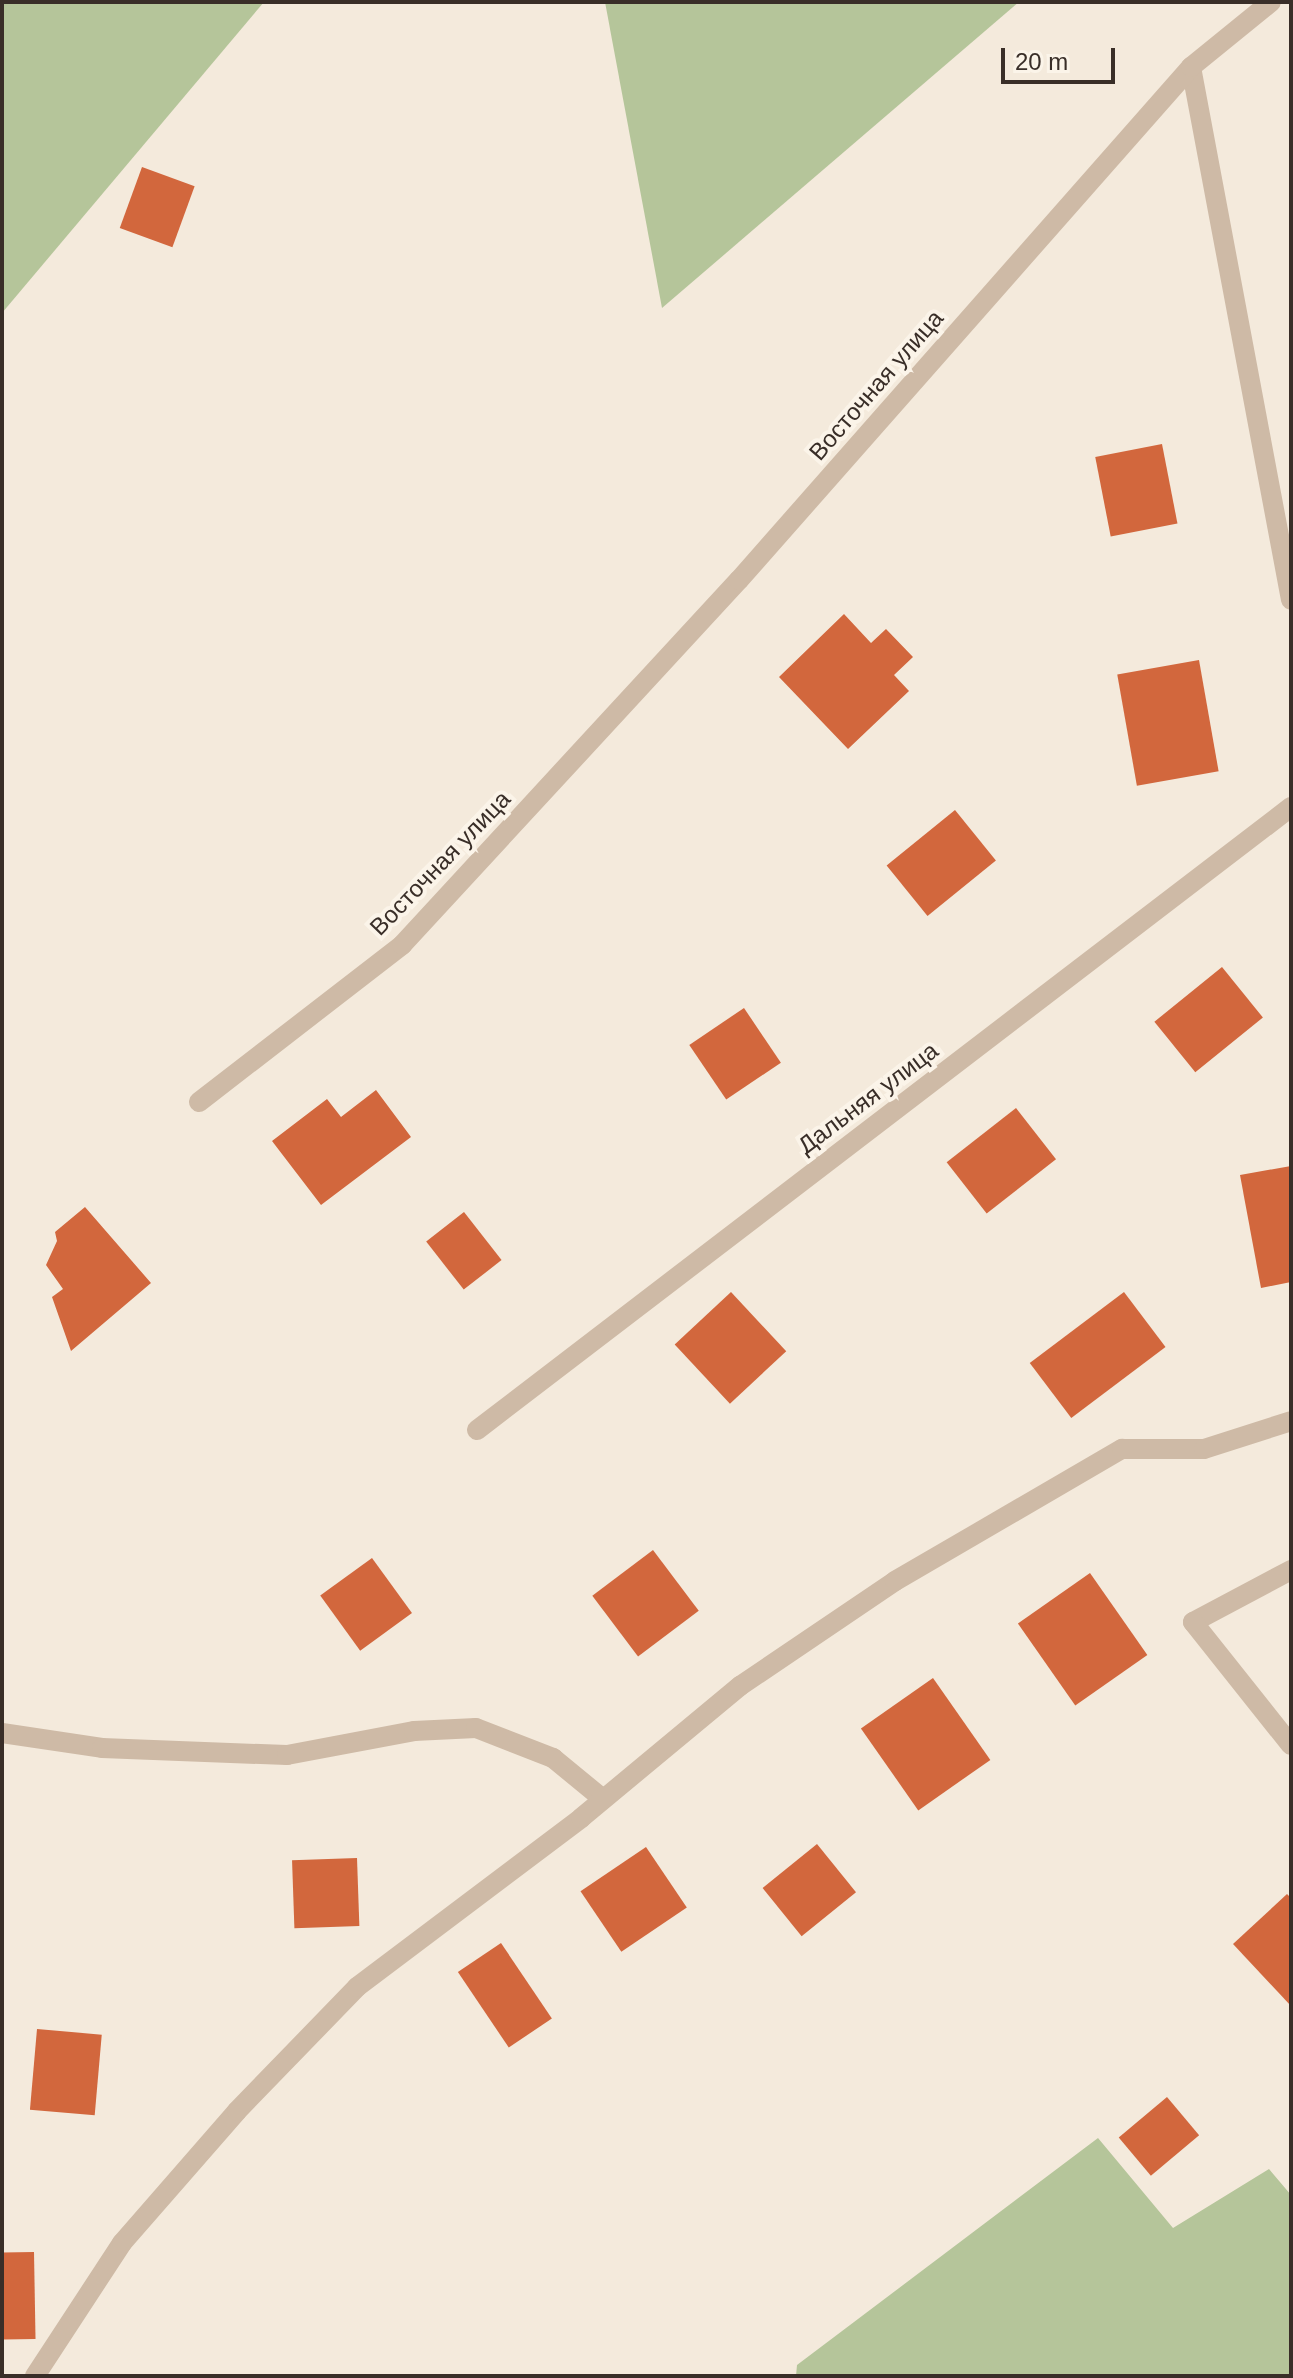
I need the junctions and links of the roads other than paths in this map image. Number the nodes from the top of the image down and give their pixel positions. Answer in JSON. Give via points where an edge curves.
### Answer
{"nodes":[{"id":1,"x":1271,"y":2,"type":"edge"},
{"id":2,"x":1191,"y":67,"type":"junction"},
{"id":3,"x":1291,"y":600,"type":"edge"},
{"id":4,"x":1291,"y":807,"type":"edge"},
{"id":5,"x":199,"y":1102,"type":"dead end"},
{"id":6,"x":1291,"y":1421,"type":"edge"},
{"id":7,"x":477,"y":1430,"type":"dead end"},
{"id":8,"x":1291,"y":1570,"type":"edge"},
{"id":9,"x":2,"y":1733,"type":"edge"},
{"id":10,"x":1291,"y":1745,"type":"edge"},
{"id":11,"x":603,"y":1799,"type":"junction"},
{"id":12,"x":35,"y":2376,"type":"edge"}],
"edges":[{"from":1,"to":2,"type":"street","name":"Восточная улица"},
{"from":2,"to":3,"type":"street"},
{"from":2,"to":5,"type":"street","name":"Восточная улица","via":[[739,580],[402,945]]},
{"from":4,"to":7,"type":"street","name":"Дальняя улица"},
{"from":6,"to":11,"type":"street","via":[[1204,1449],[1122,1449],[1047,1489],[895,1581],[740,1686]]},
{"from":8,"to":10,"type":"street","via":[[1193,1622]]},
{"from":9,"to":11,"type":"street","via":[[102,1748],[287,1755],[414,1731],[476,1728],[553,1758]]},
{"from":11,"to":12,"type":"street","via":[[357,1987],[237,2111],[122,2243]]}]}
